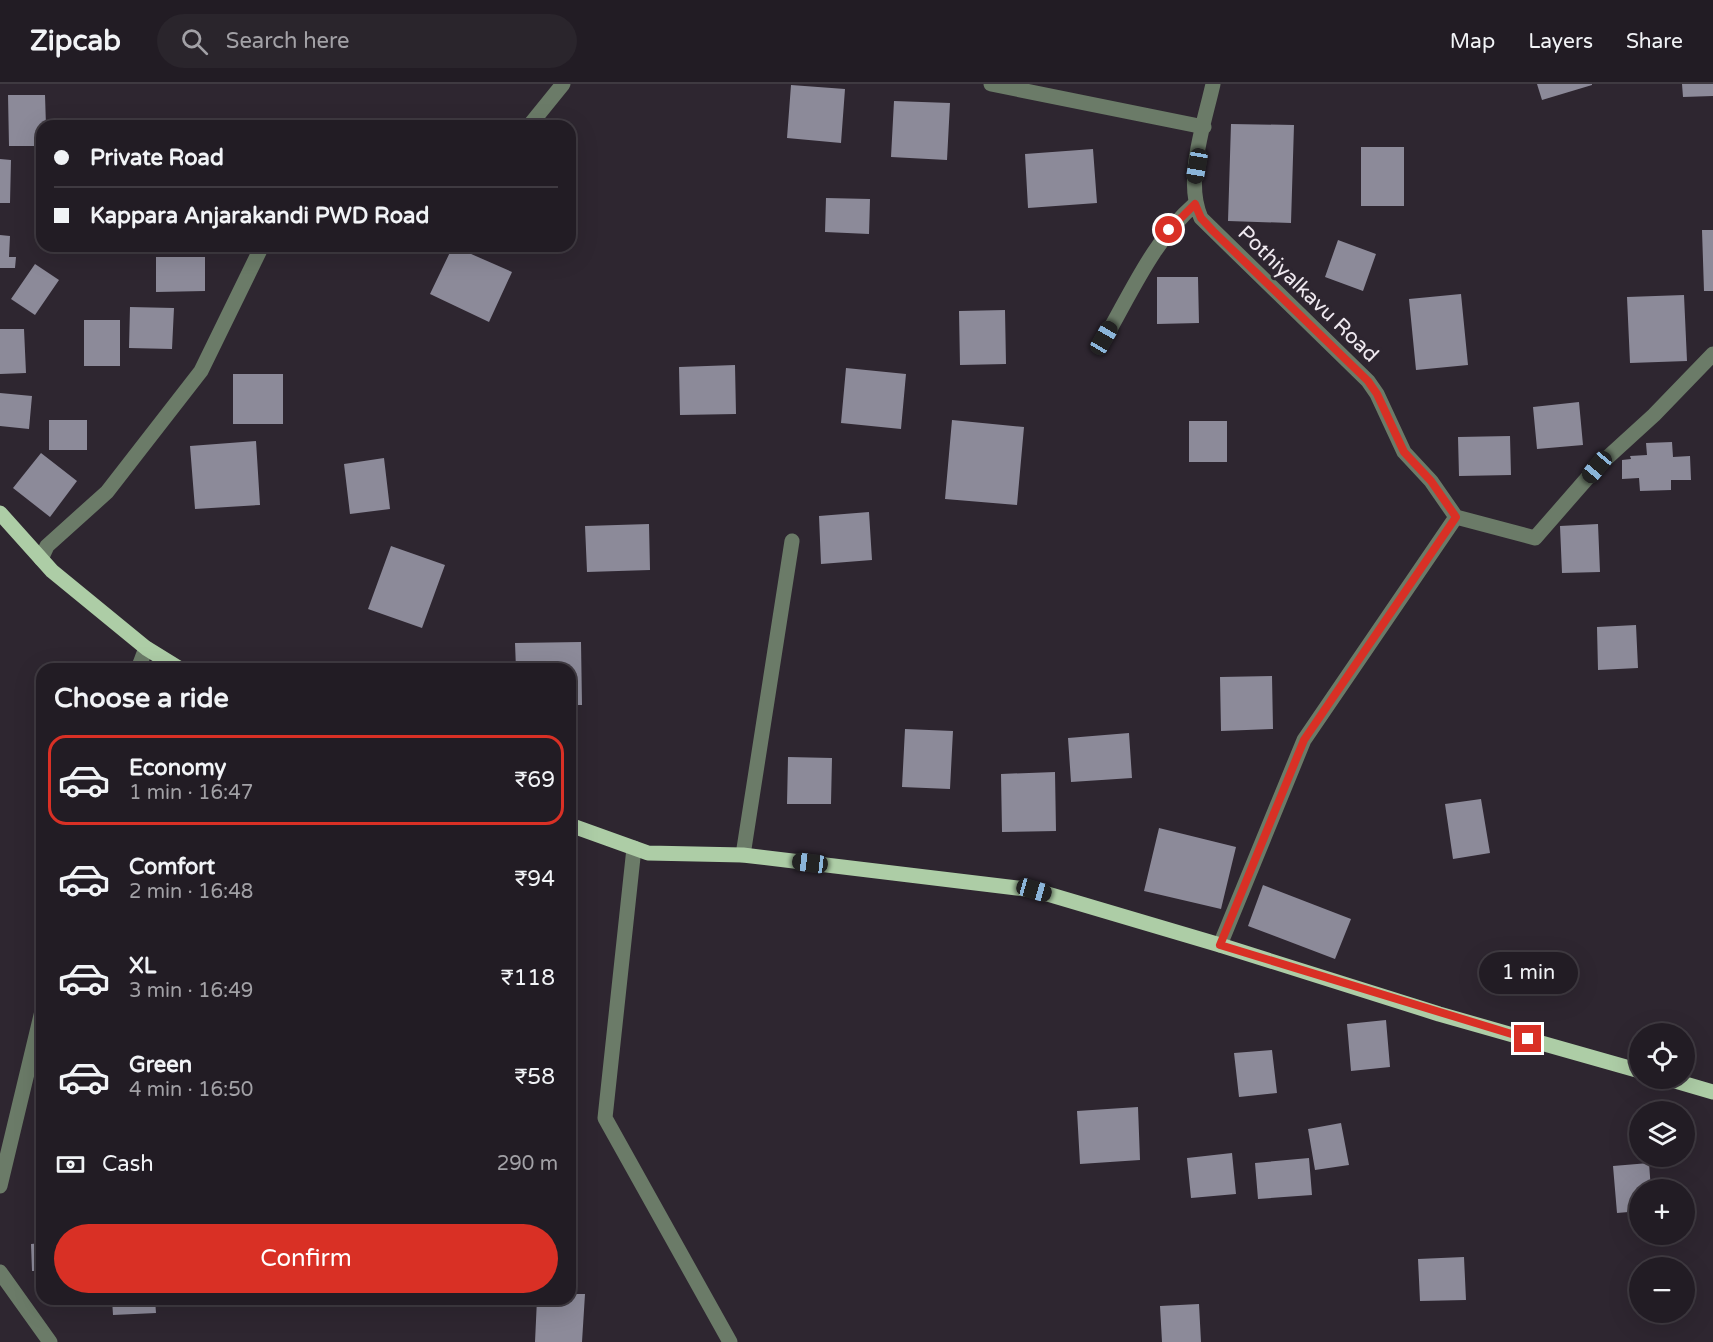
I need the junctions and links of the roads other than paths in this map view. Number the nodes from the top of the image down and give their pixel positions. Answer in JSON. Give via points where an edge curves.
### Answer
{"nodes":[{"id":1,"x":562,"y":84,"type":"edge"},
{"id":2,"x":991,"y":84,"type":"edge"},
{"id":3,"x":1213,"y":84,"type":"edge"},
{"id":4,"x":533,"y":120,"type":"edge"},
{"id":5,"x":1204,"y":127,"type":"junction"},
{"id":6,"x":1195,"y":204,"type":"junction"},
{"id":7,"x":259,"y":252,"type":"edge"},
{"id":8,"x":1104,"y":338,"type":"dead end"},
{"id":9,"x":1713,"y":354,"type":"edge"},
{"id":10,"x":0,"y":513,"type":"edge"},
{"id":11,"x":1456,"y":517,"type":"junction"},
{"id":12,"x":792,"y":541,"type":"dead end"},
{"id":13,"x":41,"y":559,"type":"junction"},
{"id":14,"x":146,"y":648,"type":"junction"},
{"id":15,"x":140,"y":663,"type":"edge"},
{"id":16,"x":170,"y":663,"type":"edge"},
{"id":17,"x":576,"y":827,"type":"edge"},
{"id":18,"x":634,"y":848,"type":"junction"},
{"id":19,"x":743,"y":855,"type":"junction"},
{"id":20,"x":1220,"y":945,"type":"junction"},
{"id":21,"x":36,"y":1036,"type":"edge"},
{"id":22,"x":1629,"y":1068,"type":"edge"},
{"id":23,"x":1695,"y":1087,"type":"edge"},
{"id":24,"x":1713,"y":1092,"type":"edge"},
{"id":25,"x":0,"y":1186,"type":"edge"},
{"id":26,"x":0,"y":1272,"type":"edge"},
{"id":27,"x":42,"y":1338,"type":"edge"},
{"id":28,"x":730,"y":1342,"type":"edge"}],
"edges":[{"from":1,"to":4,"type":"street"},
{"from":2,"to":5,"type":"street"},
{"from":3,"to":5,"type":"street"},
{"from":5,"to":6,"type":"street","via":[[1193,186]]},
{"from":6,"to":8,"type":"street","via":[[1161,239]]},
{"from":6,"to":11,"type":"street","name":"Pothiyalkavu Road","via":[[1213,231],[1368,381],[1404,452]]},
{"from":7,"to":13,"type":"street","via":[[201,371],[107,492],[47,546]]},
{"from":9,"to":11,"type":"street","via":[[1597,467],[1535,538]]},
{"from":10,"to":13,"type":"main road"},
{"from":11,"to":20,"type":"street","via":[[1304,740]]},
{"from":12,"to":19,"type":"street"},
{"from":13,"to":14,"type":"main road"},
{"from":14,"to":15,"type":"street"},
{"from":14,"to":16,"type":"main road"},
{"from":17,"to":18,"type":"main road"},
{"from":18,"to":19,"type":"main road","via":[[648,853]]},
{"from":18,"to":28,"type":"street","via":[[605,1118]]},
{"from":19,"to":20,"type":"main road","via":[[1034,890]]},
{"from":20,"to":22,"type":"main road","via":[[1439,1014]]},
{"from":21,"to":25,"type":"street"},
{"from":23,"to":24,"type":"main road"},
{"from":26,"to":27,"type":"street"}]}
